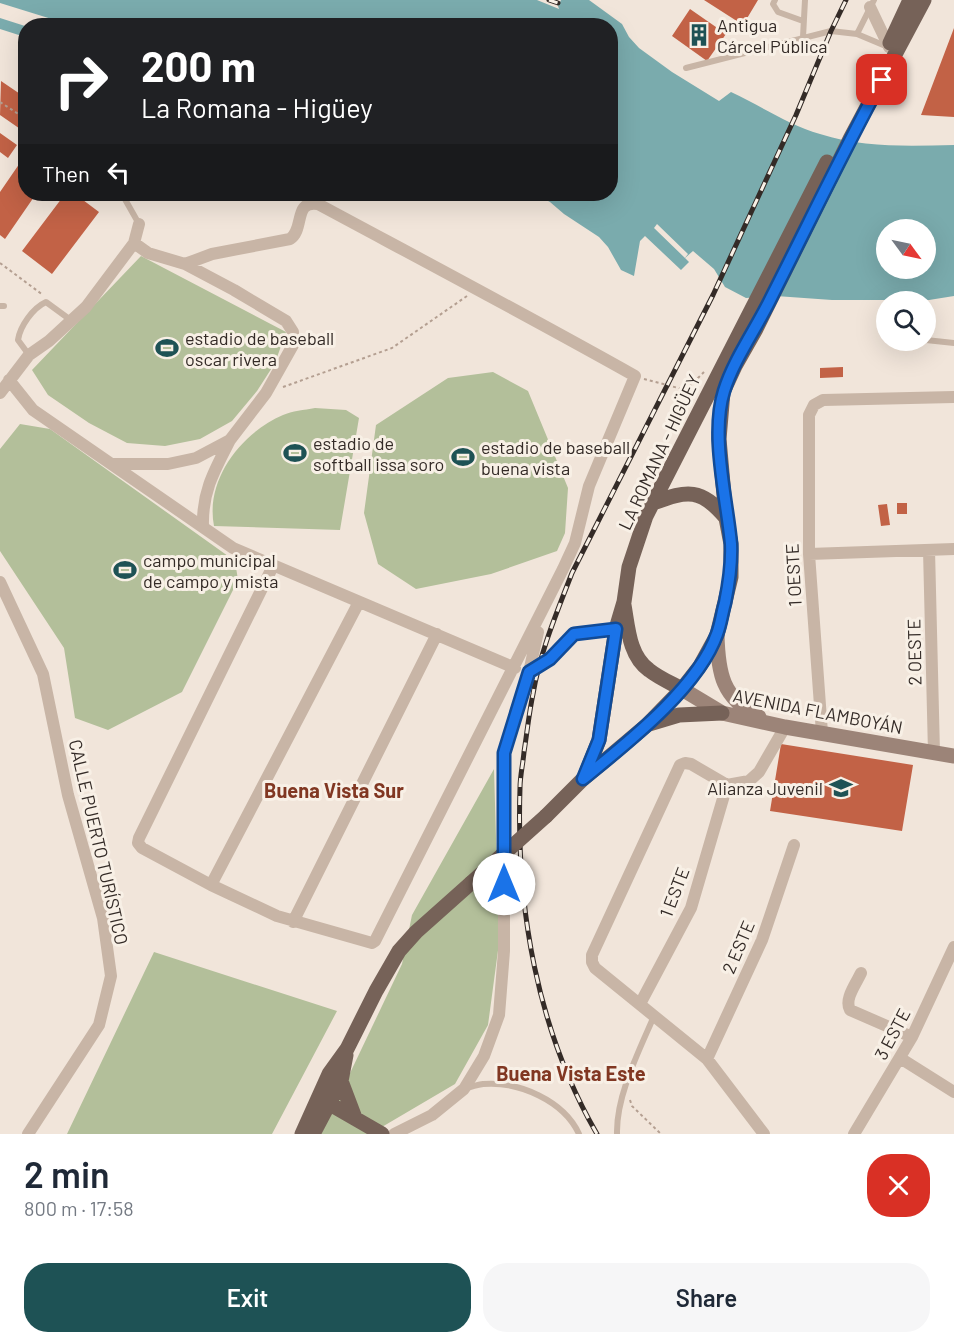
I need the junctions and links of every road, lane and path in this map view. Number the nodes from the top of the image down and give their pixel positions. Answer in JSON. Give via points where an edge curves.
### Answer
{"nodes":[{"id":1,"x":774,"y":0,"type":"edge"},
{"id":2,"x":805,"y":0,"type":"edge"},
{"id":3,"x":910,"y":0,"type":"edge"},
{"id":4,"x":924,"y":0,"type":"edge"},
{"id":5,"x":872,"y":4,"type":"edge"},
{"id":6,"x":803,"y":21,"type":"junction"},
{"id":7,"x":857,"y":34,"type":"junction"},
{"id":8,"x":803,"y":37,"type":"junction"},
{"id":9,"x":889,"y":47,"type":"junction"},
{"id":10,"x":686,"y":68,"type":"dead end"},
{"id":11,"x":0,"y":102,"type":"edge"},
{"id":12,"x":18,"y":114,"type":"edge"},
{"id":13,"x":845,"y":138,"type":"junction"},
{"id":14,"x":126,"y":201,"type":"edge"},
{"id":15,"x":139,"y":224,"type":"joint"},
{"id":16,"x":134,"y":243,"type":"junction"},
{"id":17,"x":0,"y":263,"type":"edge"},
{"id":18,"x":185,"y":264,"type":"junction"},
{"id":19,"x":476,"y":290,"type":"junction"},
{"id":20,"x":46,"y":297,"type":"dead end"},
{"id":21,"x":72,"y":321,"type":"junction"},
{"id":22,"x":750,"y":325,"type":"junction"},
{"id":23,"x":936,"y":341,"type":"edge"},
{"id":24,"x":954,"y":343,"type":"edge"},
{"id":25,"x":29,"y":356,"type":"junction"},
{"id":26,"x":634,"y":376,"type":"junction"},
{"id":27,"x":9,"y":380,"type":"junction"},
{"id":28,"x":686,"y":390,"type":"dead end"},
{"id":29,"x":0,"y":393,"type":"edge"},
{"id":30,"x":266,"y":393,"type":"junction"},
{"id":31,"x":954,"y":397,"type":"edge"},
{"id":32,"x":230,"y":440,"type":"junction"},
{"id":33,"x":114,"y":464,"type":"junction"},
{"id":34,"x":653,"y":503,"type":"junction"},
{"id":35,"x":726,"y":518,"type":"junction"},
{"id":36,"x":203,"y":526,"type":"junction"},
{"id":37,"x":954,"y":549,"type":"edge"},
{"id":38,"x":929,"y":550,"type":"junction"},
{"id":39,"x":808,"y":554,"type":"junction"},
{"id":40,"x":273,"y":566,"type":"junction"},
{"id":41,"x":0,"y":582,"type":"edge"},
{"id":42,"x":358,"y":602,"type":"junction"},
{"id":43,"x":624,"y":602,"type":"junction"},
{"id":44,"x":542,"y":613,"type":"junction"},
{"id":45,"x":616,"y":629,"type":"junction"},
{"id":46,"x":437,"y":634,"type":"junction"},
{"id":47,"x":717,"y":634,"type":"junction"},
{"id":48,"x":515,"y":668,"type":"junction"},
{"id":49,"x":529,"y":672,"type":"junction"},
{"id":50,"x":682,"y":689,"type":"junction"},
{"id":51,"x":722,"y":713,"type":"junction"},
{"id":52,"x":647,"y":725,"type":"junction"},
{"id":53,"x":778,"y":726,"type":"junction"},
{"id":54,"x":822,"y":733,"type":"junction"},
{"id":55,"x":934,"y":753,"type":"junction"},
{"id":56,"x":954,"y":756,"type":"edge"},
{"id":57,"x":583,"y":779,"type":"junction"},
{"id":58,"x":727,"y":785,"type":"junction"},
{"id":59,"x":794,"y":845,"type":"dead end"},
{"id":60,"x":211,"y":885,"type":"junction"},
{"id":61,"x":293,"y":922,"type":"junction"},
{"id":62,"x":954,"y":947,"type":"edge"},
{"id":63,"x":861,"y":973,"type":"dead end"},
{"id":64,"x":640,"y":1004,"type":"junction"},
{"id":65,"x":654,"y":1016,"type":"junction"},
{"id":66,"x":912,"y":1037,"type":"junction"},
{"id":67,"x":347,"y":1049,"type":"junction"},
{"id":68,"x":900,"y":1058,"type":"junction"},
{"id":69,"x":707,"y":1059,"type":"junction"},
{"id":70,"x":341,"y":1081,"type":"junction"},
{"id":71,"x":464,"y":1089,"type":"junction"},
{"id":72,"x":954,"y":1092,"type":"edge"},
{"id":73,"x":628,"y":1097,"type":"dead end"},
{"id":74,"x":324,"y":1101,"type":"junction"},
{"id":75,"x":355,"y":1118,"type":"junction"},
{"id":76,"x":28,"y":1134,"type":"edge"},
{"id":77,"x":302,"y":1134,"type":"edge"},
{"id":78,"x":313,"y":1134,"type":"edge"},
{"id":79,"x":382,"y":1134,"type":"edge"},
{"id":80,"x":394,"y":1134,"type":"edge"},
{"id":81,"x":579,"y":1134,"type":"edge"},
{"id":82,"x":617,"y":1134,"type":"edge"},
{"id":83,"x":662,"y":1134,"type":"edge"},
{"id":84,"x":764,"y":1134,"type":"edge"},
{"id":85,"x":854,"y":1134,"type":"edge"}],
"edges":[{"from":1,"to":6,"type":"lane","via":[[778,12]]},
{"from":2,"to":6,"type":"lane"},
{"from":3,"to":9,"type":"main road"},
{"from":4,"to":13,"type":"main road"},
{"from":5,"to":7,"type":"lane"},
{"from":5,"to":9,"type":"street"},
{"from":6,"to":8,"type":"lane"},
{"from":7,"to":8,"type":"lane","via":[[831,31]]},
{"from":7,"to":9,"type":"lane"},
{"from":8,"to":10,"type":"lane"},
{"from":9,"to":13,"type":"main road"},
{"from":11,"to":12,"type":"path"},
{"from":13,"to":22,"type":"main road"},
{"from":14,"to":15,"type":"lane"},
{"from":15,"to":16,"type":"street"},
{"from":16,"to":18,"type":"street","via":[[148,253]]},
{"from":16,"to":21,"type":"street"},
{"from":17,"to":20,"type":"path"},
{"from":18,"to":19,"type":"street","via":[[212,254],[290,239],[302,209],[310,203]]},
{"from":18,"to":30,"type":"street","via":[[286,321],[293,332],[293,345]]},
{"from":19,"to":26,"type":"street"},
{"from":19,"to":30,"type":"path","via":[[392,348]]},
{"from":21,"to":25,"type":"street"},
{"from":21,"to":25,"type":"lane","via":[[46,302],[40,305],[19,331],[18,340]]},
{"from":22,"to":34,"type":"main road","name":"LA ROMANA - HIGÜEY"},
{"from":22,"to":35,"type":"main road","name":"LA ROMANA - HIGÜEY","via":[[723,392],[719,439]]},
{"from":23,"to":24,"type":"lane"},
{"from":25,"to":27,"type":"street"},
{"from":26,"to":28,"type":"path"},
{"from":26,"to":44,"type":"street","via":[[589,486],[574,543]]},
{"from":27,"to":29,"type":"street"},
{"from":27,"to":33,"type":"street","via":[[33,410]]},
{"from":30,"to":32,"type":"street"},
{"from":31,"to":39,"type":"street","name":"1 OESTE","via":[[823,400],[814,405],[809,415]]},
{"from":32,"to":33,"type":"street","via":[[196,458],[168,464]]},
{"from":32,"to":36,"type":"street","via":[[208,482]]},
{"from":33,"to":36,"type":"street"},
{"from":34,"to":35,"type":"main road","via":[[696,494],[712,502]]},
{"from":34,"to":43,"type":"main road","name":"LA ROMANA - HIGÜEY","via":[[629,567]]},
{"from":35,"to":47,"type":"main road","name":"LA ROMANA - HIGÜEY","via":[[731,577]]},
{"from":36,"to":40,"type":"street","via":[[233,548]]},
{"from":37,"to":38,"type":"street"},
{"from":38,"to":39,"type":"street"},
{"from":38,"to":55,"type":"street","name":"2 OESTE"},
{"from":39,"to":54,"type":"street","name":"1 OESTE"},
{"from":40,"to":42,"type":"street"},
{"from":40,"to":60,"type":"street","via":[[138,843]]},
{"from":41,"to":76,"type":"street","name":"CALLE PUERTO TURÍSTICO","via":[[43,674],[68,795],[103,918],[111,975],[99,1025]]},
{"from":42,"to":46,"type":"street"},
{"from":42,"to":60,"type":"street"},
{"from":43,"to":45,"type":"main road","name":"LA ROMANA - HIGÜEY"},
{"from":43,"to":50,"type":"main road","via":[[637,658],[647,670]]},
{"from":44,"to":48,"type":"street"},
{"from":44,"to":49,"type":"street"},
{"from":45,"to":49,"type":"street","via":[[574,634],[550,659]]},
{"from":45,"to":57,"type":"main road","name":"LA ROMANA - HIGÜEY","via":[[599,740]]},
{"from":46,"to":48,"type":"street"},
{"from":46,"to":61,"type":"street"},
{"from":47,"to":50,"type":"main road","name":"LA ROMANA - HIGÜEY"},
{"from":47,"to":53,"type":"street","via":[[721,676],[729,692],[743,709]]},
{"from":48,"to":61,"type":"street","via":[[375,941],[369,944]]},
{"from":49,"to":71,"type":"street","via":[[504,753],[504,951],[499,1016],[484,1056]]},
{"from":50,"to":51,"type":"street","name":"AVENIDA FLAMBOYÁN"},
{"from":50,"to":52,"type":"main road","name":"LA ROMANA - HIGÜEY"},
{"from":51,"to":52,"type":"main road","via":[[679,715]]},
{"from":51,"to":53,"type":"street","name":"AVENIDA FLAMBOYÁN"},
{"from":52,"to":57,"type":"main road","name":"LA ROMANA - HIGÜEY"},
{"from":53,"to":54,"type":"street","name":"AVENIDA FLAMBOYÁN"},
{"from":53,"to":58,"type":"street","via":[[759,772],[749,781]]},
{"from":54,"to":55,"type":"street","name":"AVENIDA FLAMBOYÁN"},
{"from":55,"to":56,"type":"street","name":"AVENIDA FLAMBOYÁN"},
{"from":57,"to":67,"type":"main road","name":"LA ROMANA - HIGÜEY","bridge":true,"via":[[399,951]]},
{"from":58,"to":64,"type":"street","name":"1 ESTE","via":[[691,908]]},
{"from":58,"to":64,"type":"street","via":[[691,764],[680,765],[592,955],[595,968]]},
{"from":59,"to":69,"type":"street","name":"2 ESTE","via":[[762,940]]},
{"from":60,"to":61,"type":"street"},
{"from":62,"to":66,"type":"street","name":"3 ESTE"},
{"from":63,"to":66,"type":"street","via":[[848,999],[850,1010]]},
{"from":64,"to":65,"type":"street"},
{"from":65,"to":69,"type":"street"},
{"from":65,"to":82,"type":"lane","via":[[629,1076]]},
{"from":66,"to":68,"type":"street","name":"3 ESTE"},
{"from":67,"to":70,"type":"main road","name":"LA ROMANA - HIGÜEY"},
{"from":67,"to":74,"type":"main road","name":"LA ROMANA - HIGÜEY","via":[[329,1074]]},
{"from":68,"to":72,"type":"street"},
{"from":68,"to":85,"type":"street","name":"3 ESTE"},
{"from":69,"to":84,"type":"street"},
{"from":70,"to":74,"type":"main road","name":"LA ROMANA - HIGÜEY"},
{"from":70,"to":75,"type":"main road"},
{"from":71,"to":80,"type":"street","via":[[432,1115]]},
{"from":71,"to":81,"type":"lane","via":[[483,1084],[527,1090],[555,1104]]},
{"from":73,"to":83,"type":"path","via":[[632,1106]]},
{"from":74,"to":75,"type":"main road"},
{"from":74,"to":77,"type":"main road","name":"LA ROMANA - HIGÜEY"},
{"from":74,"to":78,"type":"main road","name":"LA ROMANA - HIGÜEY"},
{"from":75,"to":79,"type":"main road"}]}
